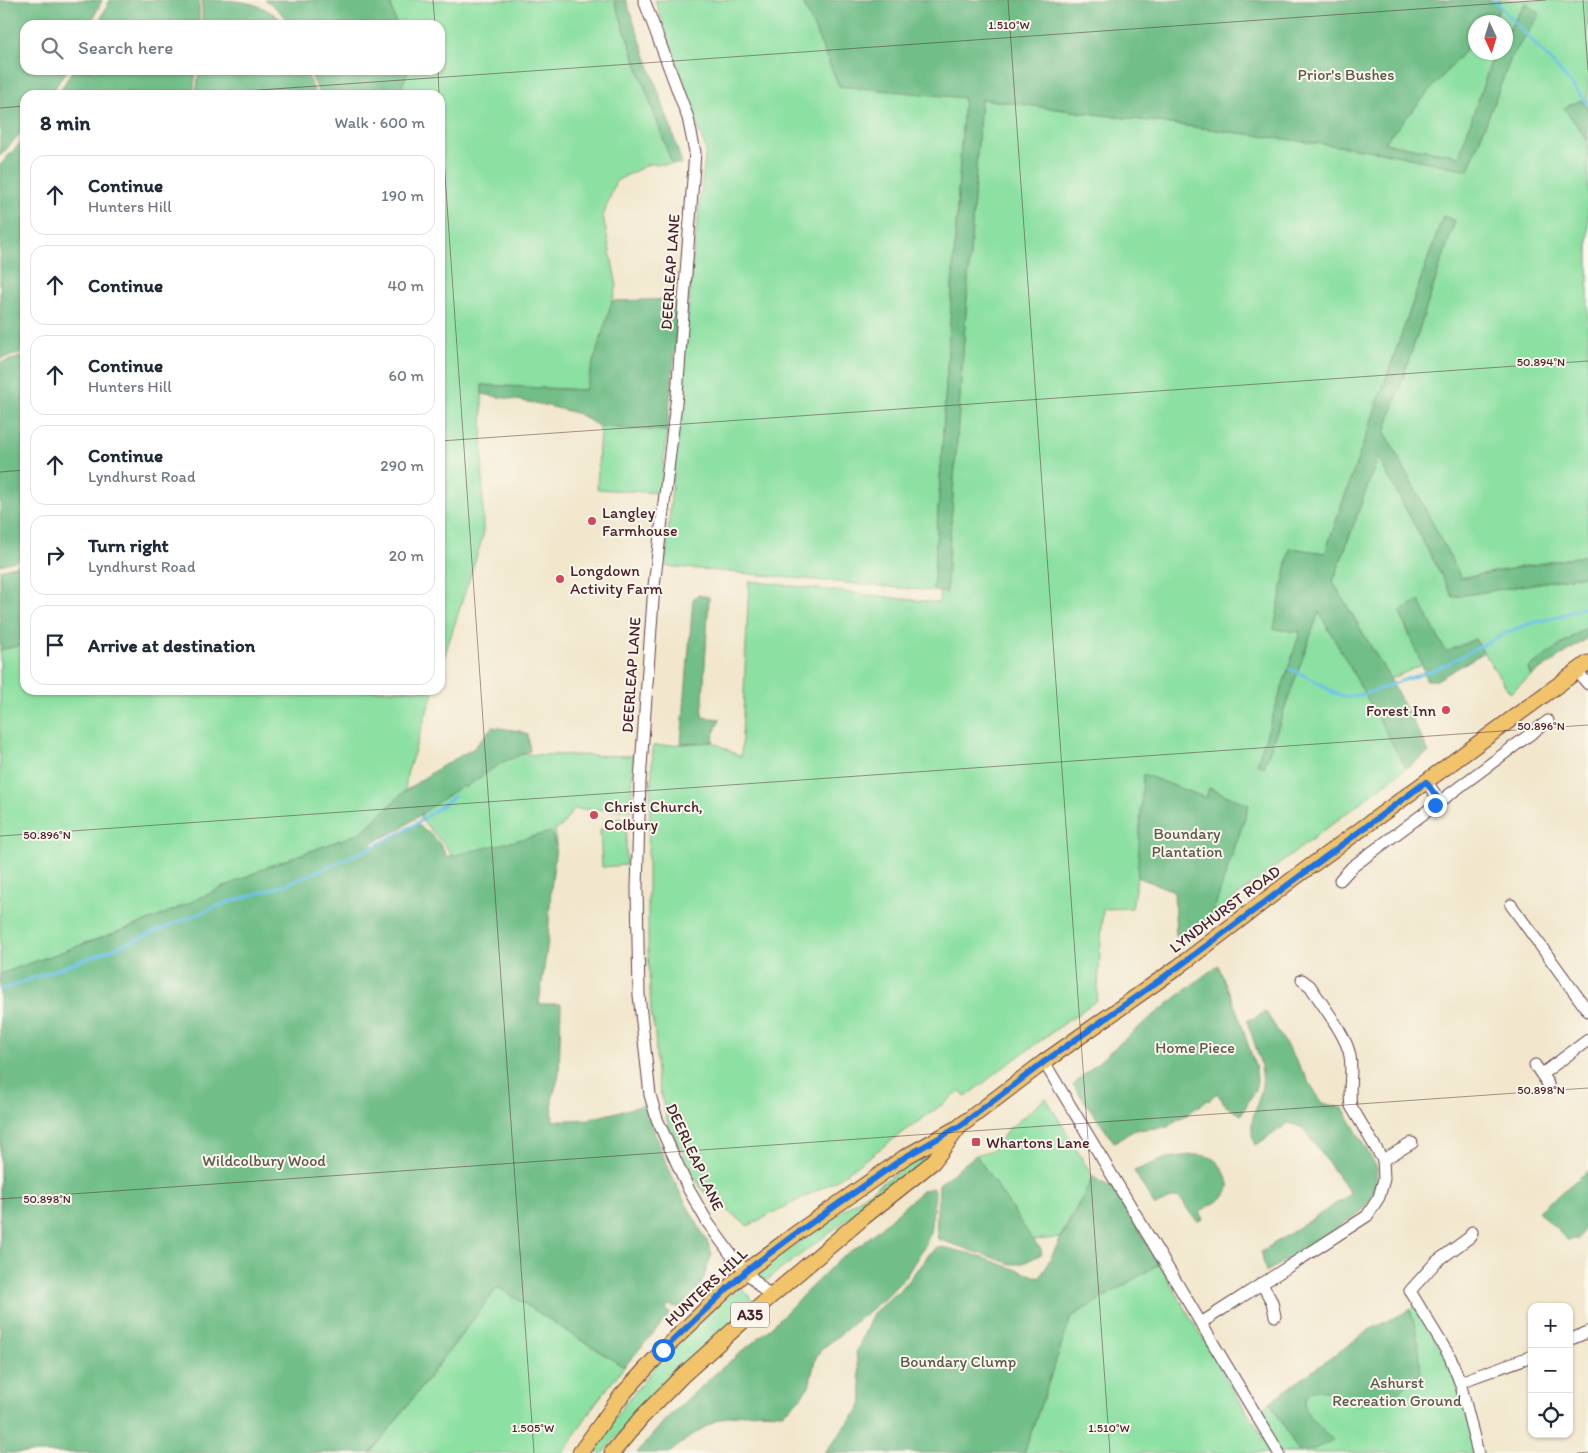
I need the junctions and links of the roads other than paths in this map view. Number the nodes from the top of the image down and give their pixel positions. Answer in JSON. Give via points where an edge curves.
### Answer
{"nodes":[{"id":1,"x":644,"y":0,"type":"edge"},
{"id":2,"x":1582,"y":667,"type":"edge"},
{"id":3,"x":1588,"y":684,"type":"edge"},
{"id":4,"x":1548,"y":720,"type":"dead end"},
{"id":5,"x":1426,"y":782,"type":"junction"},
{"id":6,"x":1440,"y":801,"type":"junction"},
{"id":7,"x":1340,"y":880,"type":"dead end"},
{"id":8,"x":1511,"y":905,"type":"dead end"},
{"id":9,"x":1302,"y":980,"type":"dead end"},
{"id":10,"x":1588,"y":1011,"type":"edge"},
{"id":11,"x":1588,"y":1040,"type":"edge"},
{"id":12,"x":1044,"y":1062,"type":"junction"},
{"id":13,"x":1542,"y":1074,"type":"dead end"},
{"id":14,"x":960,"y":1126,"type":"junction"},
{"id":15,"x":1412,"y":1143,"type":"dead end"},
{"id":16,"x":1383,"y":1160,"type":"junction"},
{"id":17,"x":1472,"y":1232,"type":"dead end"},
{"id":18,"x":746,"y":1271,"type":"junction"},
{"id":19,"x":1262,"y":1284,"type":"junction"},
{"id":20,"x":770,"y":1297,"type":"junction"},
{"id":21,"x":1275,"y":1316,"type":"dead end"},
{"id":22,"x":1201,"y":1323,"type":"junction"},
{"id":23,"x":1587,"y":1334,"type":"edge"},
{"id":24,"x":1573,"y":1339,"type":"edge"},
{"id":25,"x":1528,"y":1357,"type":"edge"},
{"id":26,"x":1460,"y":1382,"type":"junction"},
{"id":27,"x":580,"y":1453,"type":"edge"},
{"id":28,"x":612,"y":1453,"type":"edge"},
{"id":29,"x":1279,"y":1453,"type":"edge"},
{"id":30,"x":1478,"y":1453,"type":"edge"}],
"edges":[{"from":1,"to":18,"type":"street","name":"DEERLEAP LANE","via":[[688,118],[695,152],[677,396],[654,586],[640,781],[639,995],[650,1095],[658,1119],[698,1206]]},
{"from":2,"to":3,"type":"street"},
{"from":2,"to":5,"type":"main road","name":"LYNDHURST ROAD","number":"A35"},
{"from":4,"to":6,"type":"street"},
{"from":5,"to":6,"type":"street"},
{"from":5,"to":12,"type":"main road","name":"LYNDHURST ROAD","number":"A35","via":[[1178,967]]},
{"from":6,"to":7,"type":"street","via":[[1352,867]]},
{"from":8,"to":10,"type":"street"},
{"from":9,"to":16,"type":"street","via":[[1310,986],[1346,1043],[1351,1056],[1351,1106]]},
{"from":11,"to":13,"type":"street"},
{"from":12,"to":14,"type":"main road","number":"A35"},
{"from":12,"to":22,"type":"street"},
{"from":14,"to":18,"type":"main road","name":"HUNTERS HILL","number":"A35","via":[[905,1157]]},
{"from":14,"to":20,"type":"main road","number":"A35","via":[[933,1162]]},
{"from":15,"to":16,"type":"street"},
{"from":16,"to":19,"type":"street","via":[[1384,1180],[1379,1197],[1367,1216]]},
{"from":17,"to":26,"type":"street","via":[[1470,1237],[1436,1262],[1410,1291],[1450,1357]]},
{"from":18,"to":20,"type":"street","name":"DEERLEAP LANE"},
{"from":18,"to":27,"type":"main road","name":"HUNTERS HILL","number":"A35","via":[[663,1350],[621,1396]]},
{"from":19,"to":21,"type":"street"},
{"from":19,"to":22,"type":"street"},
{"from":20,"to":28,"type":"main road","number":"A35","via":[[682,1376],[640,1418]]},
{"from":22,"to":29,"type":"street"},
{"from":23,"to":24,"type":"street"},
{"from":25,"to":26,"type":"street"},
{"from":26,"to":30,"type":"street"}]}
